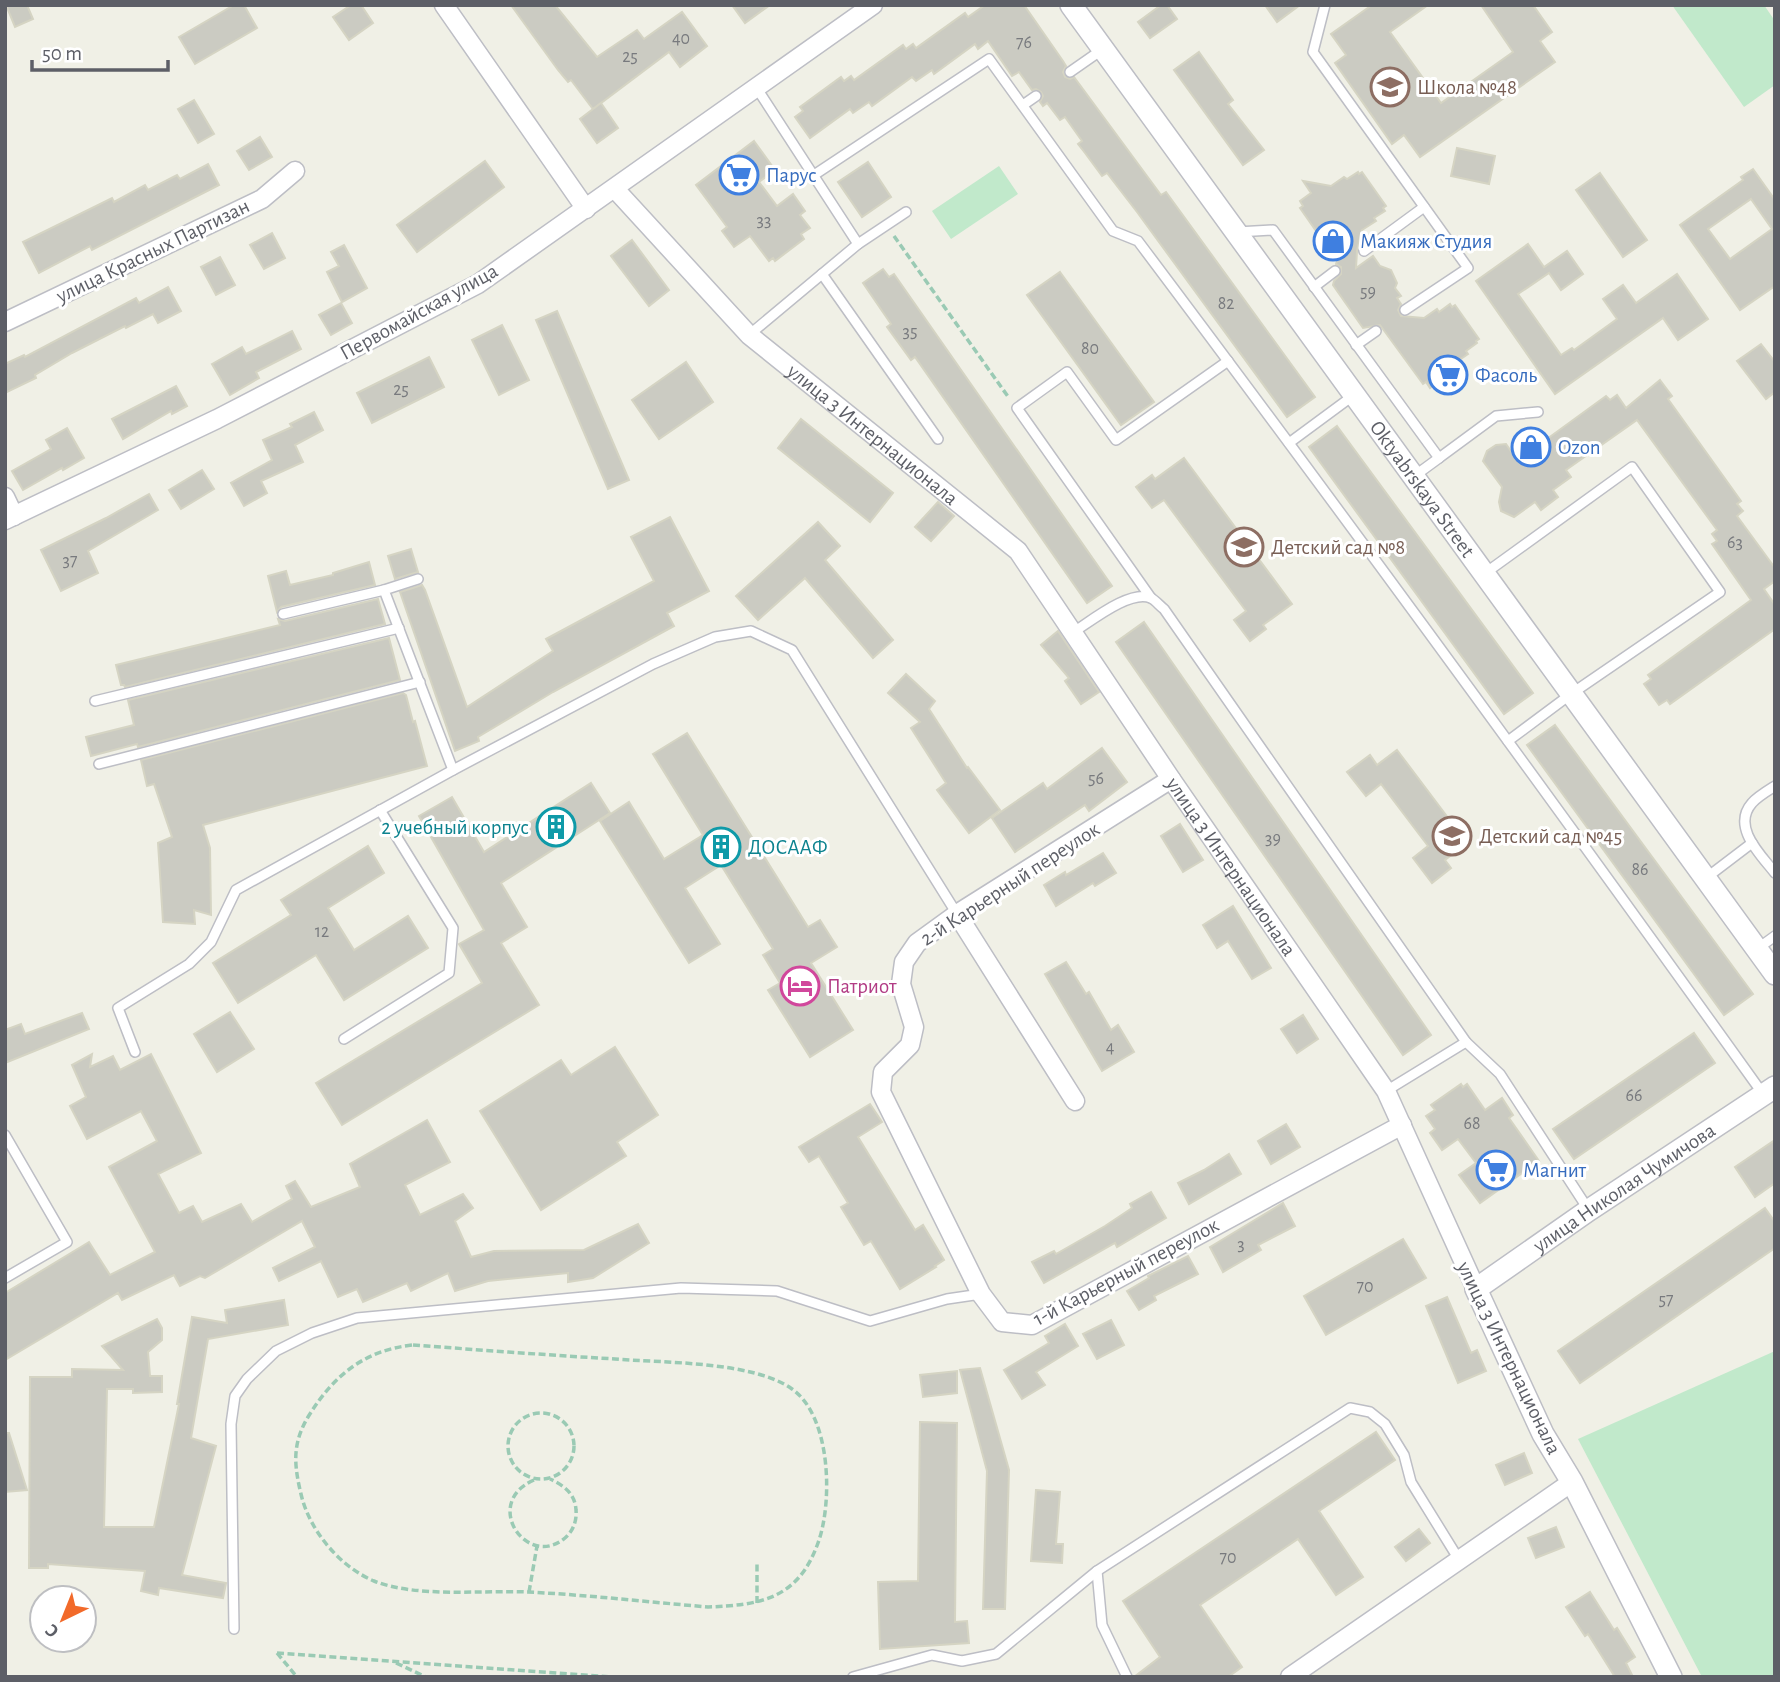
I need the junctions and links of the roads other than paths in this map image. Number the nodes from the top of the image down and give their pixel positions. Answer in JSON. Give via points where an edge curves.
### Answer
{"nodes":[{"id":1,"x":444,"y":5,"type":"edge"},
{"id":2,"x":873,"y":5,"type":"edge"},
{"id":3,"x":1071,"y":5,"type":"edge"},
{"id":4,"x":1325,"y":5,"type":"edge"},
{"id":5,"x":1103,"y":49,"type":"junction"},
{"id":6,"x":1070,"y":72,"type":"dead end"},
{"id":7,"x":756,"y":87,"type":"junction"},
{"id":8,"x":1036,"y":96,"type":"dead end"},
{"id":9,"x":1023,"y":105,"type":"junction"},
{"id":10,"x":295,"y":172,"type":"dead end"},
{"id":11,"x":814,"y":176,"type":"junction"},
{"id":12,"x":615,"y":189,"type":"junction"},
{"id":13,"x":1424,"y":207,"type":"junction"},
{"id":14,"x":586,"y":209,"type":"junction"},
{"id":15,"x":906,"y":212,"type":"dead end"},
{"id":16,"x":1236,"y":232,"type":"junction"},
{"id":17,"x":858,"y":244,"type":"junction"},
{"id":18,"x":1364,"y":251,"type":"dead end"},
{"id":19,"x":1335,"y":271,"type":"dead end"},
{"id":20,"x":822,"y":274,"type":"junction"},
{"id":21,"x":1314,"y":286,"type":"junction"},
{"id":22,"x":1405,"y":310,"type":"dead end"},
{"id":23,"x":5,"y":323,"type":"edge"},
{"id":24,"x":1376,"y":331,"type":"dead end"},
{"id":25,"x":749,"y":335,"type":"junction"},
{"id":26,"x":1356,"y":345,"type":"junction"},
{"id":27,"x":1228,"y":361,"type":"junction"},
{"id":28,"x":1354,"y":395,"type":"junction"},
{"id":29,"x":1538,"y":412,"type":"dead end"},
{"id":30,"x":938,"y":439,"type":"dead end"},
{"id":31,"x":1289,"y":443,"type":"junction"},
{"id":32,"x":1439,"y":458,"type":"junction"},
{"id":33,"x":1413,"y":477,"type":"junction"},
{"id":34,"x":5,"y":497,"type":"edge"},
{"id":35,"x":10,"y":518,"type":"edge"},
{"id":36,"x":1484,"y":574,"type":"junction"},
{"id":37,"x":418,"y":579,"type":"dead end"},
{"id":38,"x":384,"y":590,"type":"junction"},
{"id":39,"x":1151,"y":598,"type":"junction"},
{"id":40,"x":283,"y":614,"type":"dead end"},
{"id":41,"x":399,"y":628,"type":"junction"},
{"id":42,"x":1072,"y":633,"type":"junction"},
{"id":43,"x":420,"y":682,"type":"junction"},
{"id":44,"x":1571,"y":694,"type":"junction"},
{"id":45,"x":95,"y":701,"type":"dead end"},
{"id":46,"x":1508,"y":741,"type":"junction"},
{"id":47,"x":99,"y":764,"type":"dead end"},
{"id":48,"x":453,"y":769,"type":"junction"},
{"id":49,"x":1171,"y":779,"type":"junction"},
{"id":50,"x":1775,"y":786,"type":"edge"},
{"id":51,"x":380,"y":810,"type":"junction"},
{"id":52,"x":1752,"y":843,"type":"junction"},
{"id":53,"x":1775,"y":873,"type":"edge"},
{"id":54,"x":1706,"y":879,"type":"junction"},
{"id":55,"x":957,"y":915,"type":"junction"},
{"id":56,"x":1775,"y":936,"type":"edge"},
{"id":57,"x":1757,"y":949,"type":"junction"},
{"id":58,"x":1775,"y":974,"type":"edge"},
{"id":59,"x":344,"y":1039,"type":"dead end"},
{"id":60,"x":1466,"y":1042,"type":"junction"},
{"id":61,"x":135,"y":1052,"type":"dead end"},
{"id":62,"x":1386,"y":1091,"type":"junction"},
{"id":63,"x":1769,"y":1091,"type":"edge"},
{"id":64,"x":881,"y":1092,"type":"joint"},
{"id":65,"x":1074,"y":1101,"type":"dead end"},
{"id":66,"x":1402,"y":1125,"type":"junction"},
{"id":67,"x":5,"y":1135,"type":"edge"},
{"id":68,"x":1589,"y":1210,"type":"junction"},
{"id":69,"x":5,"y":1278,"type":"edge"},
{"id":70,"x":1476,"y":1289,"type":"junction"},
{"id":71,"x":981,"y":1294,"type":"junction"},
{"id":72,"x":1572,"y":1482,"type":"junction"},
{"id":73,"x":1458,"y":1558,"type":"junction"},
{"id":74,"x":1097,"y":1571,"type":"junction"},
{"id":75,"x":234,"y":1629,"type":"dead end"},
{"id":76,"x":853,"y":1677,"type":"edge"},
{"id":77,"x":1127,"y":1677,"type":"edge"},
{"id":78,"x":1290,"y":1677,"type":"edge"},
{"id":79,"x":1671,"y":1677,"type":"edge"}],
"edges":[{"from":1,"to":14,"type":"street"},
{"from":2,"to":7,"type":"street","name":"Первомайская улица"},
{"from":3,"to":5,"type":"street","name":"Oktyabrskaya Street"},
{"from":4,"to":13,"type":"lane","via":[[1313,52]]},
{"from":5,"to":6,"type":"lane"},
{"from":5,"to":16,"type":"street","name":"Oktyabrskaya Street"},
{"from":7,"to":11,"type":"lane"},
{"from":7,"to":12,"type":"street","name":"Первомайская улица"},
{"from":8,"to":9,"type":"lane"},
{"from":9,"to":11,"type":"lane","via":[[989,59]]},
{"from":9,"to":27,"type":"lane","via":[[1113,231],[1138,241]]},
{"from":10,"to":23,"type":"street","name":"улица Красных Партизан","via":[[262,199]]},
{"from":11,"to":17,"type":"lane"},
{"from":12,"to":14,"type":"street","name":"Первомайская улица"},
{"from":12,"to":25,"type":"street","name":"улица 3 Интернационала"},
{"from":13,"to":18,"type":"lane"},
{"from":13,"to":22,"type":"lane","via":[[1468,268]]},
{"from":14,"to":35,"type":"street","name":"Первомайская улица","via":[[478,284],[217,419]]},
{"from":15,"to":17,"type":"lane"},
{"from":16,"to":21,"type":"lane","via":[[1273,230]]},
{"from":16,"to":28,"type":"street","name":"Oktyabrskaya Street"},
{"from":17,"to":20,"type":"lane"},
{"from":19,"to":21,"type":"lane"},
{"from":20,"to":25,"type":"lane"},
{"from":20,"to":30,"type":"lane"},
{"from":21,"to":26,"type":"lane"},
{"from":24,"to":26,"type":"lane"},
{"from":25,"to":42,"type":"street","name":"улица 3 Интернационала","via":[[1018,551]]},
{"from":26,"to":32,"type":"lane"},
{"from":27,"to":31,"type":"lane"},
{"from":27,"to":39,"type":"lane","via":[[1116,440],[1067,372],[1017,408]]},
{"from":28,"to":31,"type":"lane"},
{"from":28,"to":33,"type":"street","name":"Oktyabrskaya Street"},
{"from":29,"to":32,"type":"lane","via":[[1496,416]]},
{"from":31,"to":46,"type":"lane"},
{"from":32,"to":33,"type":"lane"},
{"from":33,"to":36,"type":"street","name":"Oktyabrskaya Street"},
{"from":34,"to":35,"type":"street"},
{"from":36,"to":44,"type":"street","name":"Oktyabrskaya Street"},
{"from":36,"to":44,"type":"lane","via":[[1632,467],[1720,592]]},
{"from":37,"to":38,"type":"lane"},
{"from":38,"to":40,"type":"lane"},
{"from":38,"to":41,"type":"lane"},
{"from":39,"to":42,"type":"lane","via":[[1122,601]]},
{"from":39,"to":60,"type":"lane","via":[[1164,609]]},
{"from":41,"to":43,"type":"lane"},
{"from":41,"to":45,"type":"lane"},
{"from":42,"to":49,"type":"street","name":"улица 3 Интернационала"},
{"from":43,"to":47,"type":"lane"},
{"from":43,"to":48,"type":"lane"},
{"from":44,"to":46,"type":"lane"},
{"from":44,"to":54,"type":"street","name":"Oktyabrskaya Street"},
{"from":46,"to":63,"type":"lane"},
{"from":48,"to":51,"type":"lane"},
{"from":48,"to":55,"type":"lane","via":[[653,664],[715,637],[751,631],[792,650]]},
{"from":49,"to":55,"type":"street","name":"2-й Карьерный переулок"},
{"from":49,"to":62,"type":"street","name":"улица 3 Интернационала"},
{"from":50,"to":52,"type":"lane","via":[[1746,813],[1745,828]]},
{"from":51,"to":59,"type":"lane","via":[[453,928],[449,973]]},
{"from":51,"to":61,"type":"lane","via":[[236,890],[211,942],[189,964],[118,1008]]},
{"from":52,"to":53,"type":"lane"},
{"from":52,"to":54,"type":"lane"},
{"from":54,"to":57,"type":"street","name":"Oktyabrskaya Street"},
{"from":55,"to":64,"type":"street","name":"2-й Карьерный переулок","via":[[916,943],[904,962],[901,984],[914,1027],[910,1045],[883,1072]]},
{"from":55,"to":65,"type":"street"},
{"from":56,"to":57,"type":"lane"},
{"from":57,"to":58,"type":"street","name":"Oktyabrskaya Street"},
{"from":60,"to":62,"type":"lane"},
{"from":60,"to":68,"type":"lane","via":[[1500,1074]]},
{"from":62,"to":66,"type":"street","name":"улица 3 Интернационала"},
{"from":63,"to":68,"type":"street","name":"улица Николая Чумичова"},
{"from":64,"to":71,"type":"street","name":"1-й Карьерный переулок"},
{"from":66,"to":70,"type":"street","name":"улица 3 Интернационала"},
{"from":66,"to":71,"type":"street","name":"1-й Карьерный переулок","via":[[1032,1325],[1002,1322]]},
{"from":67,"to":69,"type":"lane","via":[[67,1242]]},
{"from":68,"to":70,"type":"street","name":"улица Николая Чумичова"},
{"from":70,"to":72,"type":"street","name":"улица 3 Интернационала","via":[[1544,1434]]},
{"from":71,"to":75,"type":"lane","via":[[870,1321],[777,1292],[681,1288],[357,1318],[312,1333],[276,1351],[235,1396],[231,1424]]},
{"from":72,"to":73,"type":"street"},
{"from":72,"to":79,"type":"street","name":"улица 3 Интернационала"},
{"from":73,"to":74,"type":"lane","via":[[1410,1482],[1404,1455],[1385,1424],[1370,1412],[1350,1408]]},
{"from":73,"to":78,"type":"street"},
{"from":74,"to":76,"type":"lane","via":[[996,1654],[962,1661],[932,1654]]},
{"from":74,"to":77,"type":"lane","via":[[1102,1625]]}]}
